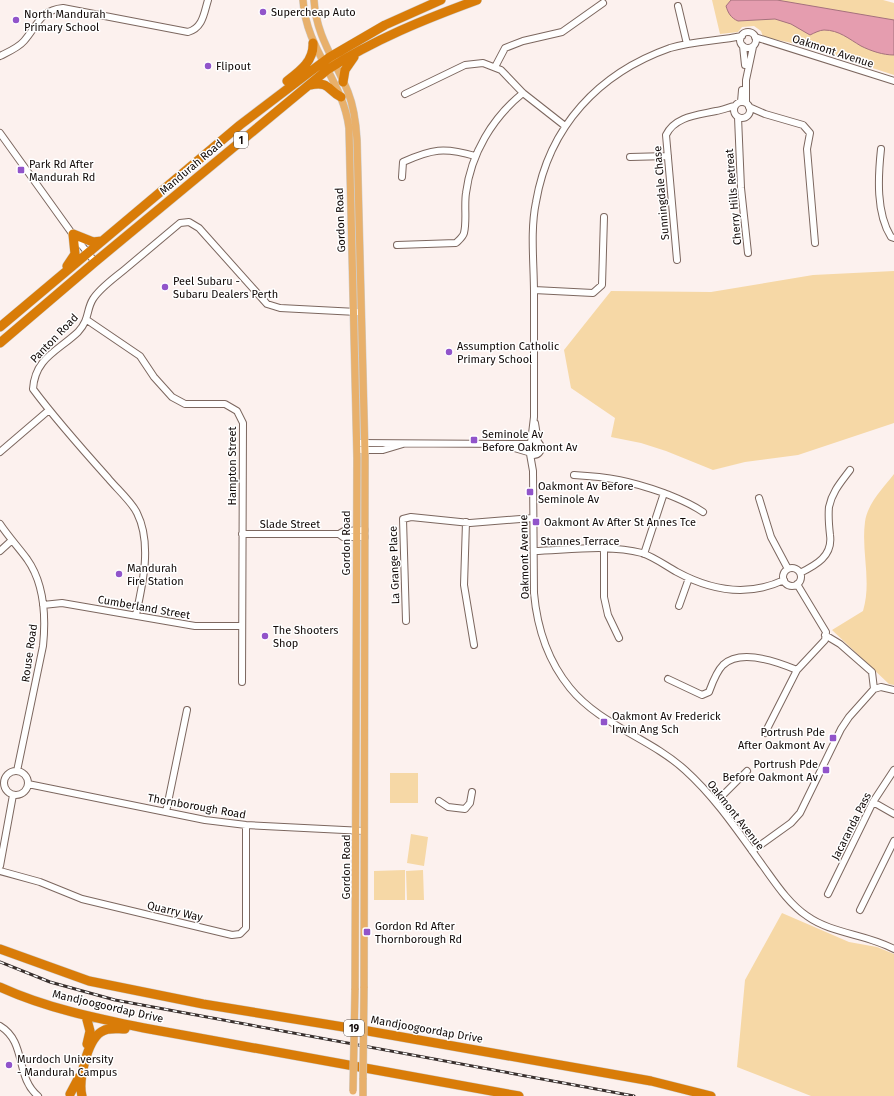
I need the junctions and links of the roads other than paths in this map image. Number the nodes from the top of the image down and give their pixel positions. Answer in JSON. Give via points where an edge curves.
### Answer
{"nodes":[{"id":1,"x":208,"y":0,"type":"edge"},
{"id":2,"x":303,"y":0,"type":"edge"},
{"id":3,"x":314,"y":0,"type":"edge"},
{"id":4,"x":441,"y":0,"type":"edge"},
{"id":5,"x":477,"y":0,"type":"edge"},
{"id":6,"x":603,"y":3,"type":"dead end"},
{"id":7,"x":678,"y":6,"type":"dead end"},
{"id":8,"x":742,"y":36,"type":"junction"},
{"id":9,"x":755,"y":37,"type":"junction"},
{"id":10,"x":722,"y":39,"type":"junction"},
{"id":11,"x":766,"y":41,"type":"junction"},
{"id":12,"x":313,"y":43,"type":"junction"},
{"id":13,"x":686,"y":44,"type":"junction"},
{"id":14,"x":742,"y":45,"type":"junction"},
{"id":15,"x":754,"y":46,"type":"junction"},
{"id":16,"x":359,"y":51,"type":"junction"},
{"id":17,"x":0,"y":56,"type":"edge"},
{"id":18,"x":329,"y":64,"type":"junction"},
{"id":19,"x":495,"y":67,"type":"junction"},
{"id":20,"x":894,"y":81,"type":"edge"},
{"id":21,"x":343,"y":82,"type":"junction"},
{"id":22,"x":308,"y":85,"type":"junction"},
{"id":23,"x":523,"y":93,"type":"junction"},
{"id":24,"x":406,"y":94,"type":"dead end"},
{"id":25,"x":342,"y":97,"type":"junction"},
{"id":26,"x":742,"y":110,"type":"junction"},
{"id":27,"x":255,"y":113,"type":"junction"},
{"id":28,"x":565,"y":126,"type":"junction"},
{"id":29,"x":0,"y":133,"type":"edge"},
{"id":30,"x":881,"y":149,"type":"dead end"},
{"id":31,"x":475,"y":156,"type":"junction"},
{"id":32,"x":668,"y":156,"type":"junction"},
{"id":33,"x":630,"y":157,"type":"dead end"},
{"id":34,"x":350,"y":168,"type":"junction"},
{"id":35,"x":358,"y":168,"type":"junction"},
{"id":36,"x":402,"y":177,"type":"dead end"},
{"id":37,"x":351,"y":204,"type":"junction"},
{"id":38,"x":359,"y":204,"type":"junction"},
{"id":39,"x":604,"y":217,"type":"dead end"},
{"id":40,"x":73,"y":234,"type":"junction"},
{"id":41,"x":894,"y":238,"type":"edge"},
{"id":42,"x":102,"y":241,"type":"junction"},
{"id":43,"x":815,"y":243,"type":"dead end"},
{"id":44,"x":397,"y":245,"type":"dead end"},
{"id":45,"x":748,"y":253,"type":"dead end"},
{"id":46,"x":86,"y":255,"type":"junction"},
{"id":47,"x":677,"y":260,"type":"dead end"},
{"id":48,"x":93,"y":263,"type":"junction"},
{"id":49,"x":56,"y":280,"type":"junction"},
{"id":50,"x":534,"y":290,"type":"junction"},
{"id":51,"x":354,"y":312,"type":"junction"},
{"id":52,"x":362,"y":312,"type":"junction"},
{"id":53,"x":87,"y":320,"type":"junction"},
{"id":54,"x":0,"y":327,"type":"edge"},
{"id":55,"x":0,"y":343,"type":"edge"},
{"id":56,"x":49,"y":410,"type":"junction"},
{"id":57,"x":534,"y":417,"type":"junction"},
{"id":58,"x":538,"y":442,"type":"junction"},
{"id":59,"x":499,"y":443,"type":"junction"},
{"id":60,"x":530,"y":443,"type":"junction"},
{"id":61,"x":361,"y":446,"type":"junction"},
{"id":62,"x":0,"y":452,"type":"edge"},
{"id":63,"x":529,"y":453,"type":"junction"},
{"id":64,"x":539,"y":453,"type":"junction"},
{"id":65,"x":850,"y":470,"type":"dead end"},
{"id":66,"x":533,"y":471,"type":"junction"},
{"id":67,"x":574,"y":474,"type":"dead end"},
{"id":68,"x":664,"y":493,"type":"junction"},
{"id":69,"x":759,"y":498,"type":"dead end"},
{"id":70,"x":703,"y":512,"type":"dead end"},
{"id":71,"x":534,"y":518,"type":"junction"},
{"id":72,"x":466,"y":522,"type":"junction"},
{"id":73,"x":0,"y":524,"type":"edge"},
{"id":74,"x":242,"y":534,"type":"junction"},
{"id":75,"x":361,"y":534,"type":"junction"},
{"id":76,"x":11,"y":541,"type":"junction"},
{"id":77,"x":604,"y":549,"type":"junction"},
{"id":78,"x":0,"y":551,"type":"edge"},
{"id":79,"x":534,"y":551,"type":"junction"},
{"id":80,"x":644,"y":554,"type":"junction"},
{"id":81,"x":788,"y":569,"type":"junction"},
{"id":82,"x":800,"y":573,"type":"junction"},
{"id":83,"x":689,"y":578,"type":"junction"},
{"id":84,"x":784,"y":580,"type":"junction"},
{"id":85,"x":797,"y":584,"type":"junction"},
{"id":86,"x":43,"y":605,"type":"junction"},
{"id":87,"x":679,"y":606,"type":"dead end"},
{"id":88,"x":136,"y":615,"type":"junction"},
{"id":89,"x":406,"y":621,"type":"dead end"},
{"id":90,"x":242,"y":626,"type":"junction"},
{"id":91,"x":826,"y":635,"type":"junction"},
{"id":92,"x":619,"y":638,"type":"dead end"},
{"id":93,"x":474,"y":645,"type":"dead end"},
{"id":94,"x":797,"y":670,"type":"junction"},
{"id":95,"x":668,"y":679,"type":"dead end"},
{"id":96,"x":242,"y":682,"type":"dead end"},
{"id":97,"x":874,"y":689,"type":"junction"},
{"id":98,"x":894,"y":690,"type":"edge"},
{"id":99,"x":187,"y":710,"type":"dead end"},
{"id":100,"x":765,"y":733,"type":"dead end"},
{"id":101,"x":894,"y":770,"type":"edge"},
{"id":102,"x":17,"y":771,"type":"junction"},
{"id":103,"x":747,"y":771,"type":"dead end"},
{"id":104,"x":2,"y":780,"type":"edge"},
{"id":105,"x":28,"y":784,"type":"junction"},
{"id":106,"x":472,"y":792,"type":"dead end"},
{"id":107,"x":13,"y":795,"type":"junction"},
{"id":108,"x":439,"y":800,"type":"dead end"},
{"id":109,"x":716,"y":802,"type":"junction"},
{"id":110,"x":873,"y":802,"type":"junction"},
{"id":111,"x":166,"y":812,"type":"junction"},
{"id":112,"x":894,"y":814,"type":"edge"},
{"id":113,"x":246,"y":825,"type":"junction"},
{"id":114,"x":360,"y":831,"type":"junction"},
{"id":115,"x":894,"y":841,"type":"edge"},
{"id":116,"x":752,"y":851,"type":"junction"},
{"id":117,"x":0,"y":866,"type":"edge"},
{"id":118,"x":0,"y":871,"type":"edge"},
{"id":119,"x":828,"y":894,"type":"dead end"},
{"id":120,"x":860,"y":910,"type":"dead end"},
{"id":121,"x":0,"y":948,"type":"edge"},
{"id":122,"x":894,"y":949,"type":"edge"},
{"id":123,"x":0,"y":988,"type":"edge"},
{"id":124,"x":86,"y":1016,"type":"junction"},
{"id":125,"x":0,"y":1026,"type":"edge"},
{"id":126,"x":144,"y":1028,"type":"junction"},
{"id":127,"x":353,"y":1093,"type":"edge"},
{"id":128,"x":363,"y":1093,"type":"edge"},
{"id":129,"x":68,"y":1095,"type":"edge"},
{"id":130,"x":38,"y":1096,"type":"edge"},
{"id":131,"x":82,"y":1096,"type":"edge"},
{"id":132,"x":519,"y":1096,"type":"edge"},
{"id":133,"x":711,"y":1096,"type":"edge"}],
"edges":[{"from":1,"to":17,"type":"street","via":[[199,26],[188,32],[63,8],[53,9],[45,13],[23,42]]},
{"from":2,"to":12,"type":"main road","name":"Gordon Road"},
{"from":3,"to":18,"type":"main road","name":"Gordon Road","via":[[317,23]]},
{"from":4,"to":18,"type":"highway","name":"Mandurah Road","number":"1","via":[[386,25]]},
{"from":5,"to":16,"type":"highway","name":"Mandurah Road","number":"1"},
{"from":6,"to":19,"type":"street","via":[[562,32],[505,48]]},
{"from":7,"to":13,"type":"street"},
{"from":8,"to":9,"type":"street","via":[[749,33]]},
{"from":8,"to":10,"type":"street"},
{"from":8,"to":14,"type":"street"},
{"from":9,"to":11,"type":"street","name":"Oakmont Avenue"},
{"from":9,"to":15,"type":"street"},
{"from":10,"to":13,"type":"street"},
{"from":10,"to":14,"type":"street"},
{"from":11,"to":15,"type":"street"},
{"from":11,"to":20,"type":"street","name":"Oakmont Avenue"},
{"from":12,"to":18,"type":"main road","name":"Gordon Road"},
{"from":12,"to":27,"type":"highway","via":[[313,54],[306,64],[265,99]]},
{"from":13,"to":28,"type":"street","via":[[651,56],[622,70],[584,102]]},
{"from":14,"to":15,"type":"street","via":[[748,48]]},
{"from":14,"to":26,"type":"street","name":"Cherry Hills Retreat","via":[[745,59]]},
{"from":15,"to":26,"type":"street","name":"Cherry Hills Retreat"},
{"from":16,"to":18,"type":"highway","name":"Mandurah Road","number":"1"},
{"from":16,"to":21,"type":"highway","via":[[348,63]]},
{"from":18,"to":21,"type":"main road","name":"Gordon Road"},
{"from":18,"to":22,"type":"highway","name":"Mandurah Road","number":"1"},
{"from":18,"to":25,"type":"main road","name":"Gordon Road"},
{"from":18,"to":27,"type":"highway","name":"Mandurah Road","number":"1"},
{"from":19,"to":23,"type":"street"},
{"from":19,"to":24,"type":"street","via":[[483,62],[466,65]]},
{"from":21,"to":35,"type":"main road","name":"Gordon Road","via":[[354,112]]},
{"from":22,"to":25,"type":"highway","via":[[324,84]]},
{"from":22,"to":48,"type":"highway","name":"Mandurah Road","number":"1"},
{"from":23,"to":28,"type":"street"},
{"from":23,"to":31,"type":"street","via":[[510,103],[491,127]]},
{"from":25,"to":34,"type":"main road","name":"Gordon Road","via":[[349,128]]},
{"from":26,"to":32,"type":"street","name":"Sunningdale Chase","via":[[717,111],[676,123],[666,135]]},
{"from":26,"to":43,"type":"street","name":"Sunningdale Chase","via":[[803,125],[810,133],[808,149]]},
{"from":26,"to":45,"type":"street","name":"Cherry Hills Retreat","via":[[739,139],[741,188]]},
{"from":27,"to":42,"type":"highway","name":"Mandurah Road","number":"1"},
{"from":28,"to":50,"type":"street","via":[[544,170],[536,202]]},
{"from":29,"to":40,"type":"street"},
{"from":30,"to":41,"type":"street","via":[[882,211],[886,229]]},
{"from":31,"to":36,"type":"street","via":[[437,149],[403,162]]},
{"from":31,"to":44,"type":"street","via":[[466,193],[464,234],[456,243]]},
{"from":32,"to":33,"type":"street"},
{"from":32,"to":47,"type":"street","name":"Sunningdale Chase"},
{"from":34,"to":35,"type":"main road"},
{"from":34,"to":37,"type":"main road","name":"Gordon Road"},
{"from":35,"to":38,"type":"main road","name":"Gordon Road"},
{"from":37,"to":38,"type":"main road"},
{"from":37,"to":51,"type":"main road","name":"Gordon Road"},
{"from":38,"to":52,"type":"main road","name":"Gordon Road"},
{"from":39,"to":50,"type":"street","via":[[602,285],[593,293]]},
{"from":40,"to":42,"type":"highway","via":[[93,242]]},
{"from":40,"to":46,"type":"street"},
{"from":40,"to":49,"type":"highway","via":[[75,254]]},
{"from":42,"to":46,"type":"highway","name":"Mandurah Road","number":"1"},
{"from":46,"to":48,"type":"street"},
{"from":46,"to":49,"type":"highway","name":"Mandurah Road","number":"1"},
{"from":48,"to":55,"type":"highway","name":"Mandurah Road","number":"1"},
{"from":49,"to":54,"type":"highway","name":"Mandurah Road","number":"1"},
{"from":50,"to":57,"type":"street"},
{"from":51,"to":52,"type":"street","name":"Panton Road"},
{"from":51,"to":53,"type":"street","name":"Panton Road","via":[[280,308],[267,304],[199,228],[189,222],[180,224],[105,286],[92,300]]},
{"from":51,"to":61,"type":"main road","name":"Gordon Road"},
{"from":52,"to":61,"type":"main road","name":"Gordon Road"},
{"from":53,"to":56,"type":"street","name":"Panton Road","via":[[78,332],[51,353],[37,369],[33,389]]},
{"from":53,"to":74,"type":"street","name":"Hampton Street","via":[[140,356],[172,397],[185,404],[225,404],[237,411],[243,423]]},
{"from":56,"to":62,"type":"street"},
{"from":56,"to":88,"type":"street","name":"Panton Road","via":[[137,512],[144,536],[144,562]]},
{"from":57,"to":58,"type":"street"},
{"from":57,"to":60,"type":"street"},
{"from":58,"to":60,"type":"street"},
{"from":58,"to":64,"type":"street","via":[[541,446]]},
{"from":59,"to":60,"type":"street"},
{"from":59,"to":61,"type":"street","via":[[404,443]]},
{"from":59,"to":63,"type":"street"},
{"from":60,"to":63,"type":"street"},
{"from":61,"to":75,"type":"main road","name":"Gordon Road"},
{"from":63,"to":64,"type":"street"},
{"from":63,"to":66,"type":"street","name":"Oakmont Avenue"},
{"from":64,"to":66,"type":"street","name":"Oakmont Avenue"},
{"from":65,"to":82,"type":"street","via":[[833,492],[829,509],[829,550],[825,558]]},
{"from":66,"to":71,"type":"street","name":"Oakmont Avenue"},
{"from":67,"to":68,"type":"street","via":[[608,476],[639,483]]},
{"from":68,"to":70,"type":"street","via":[[690,502]]},
{"from":68,"to":80,"type":"street"},
{"from":69,"to":81,"type":"street","via":[[771,537]]},
{"from":71,"to":72,"type":"street","name":"La Grange Place"},
{"from":71,"to":79,"type":"street","name":"Oakmont Avenue"},
{"from":72,"to":89,"type":"street","name":"La Grange Place","via":[[411,516],[403,520]]},
{"from":72,"to":93,"type":"street","via":[[464,585]]},
{"from":73,"to":76,"type":"street","name":"Rouse Road"},
{"from":74,"to":75,"type":"street","name":"Slade Street","via":[[339,534],[343,537]]},
{"from":74,"to":90,"type":"street","name":"Hampton Street"},
{"from":75,"to":114,"type":"main road","name":"Gordon Road"},
{"from":76,"to":78,"type":"street"},
{"from":76,"to":86,"type":"street","name":"Rouse Road","via":[[27,560],[37,581]]},
{"from":77,"to":79,"type":"street","name":"Stannes Terrace"},
{"from":77,"to":80,"type":"street","name":"Stannes Terrace"},
{"from":77,"to":92,"type":"street","via":[[604,597],[608,615]]},
{"from":79,"to":109,"type":"street","name":"Oakmont Avenue","via":[[537,616],[546,648],[564,680],[593,710],[654,747],[685,770]]},
{"from":80,"to":83,"type":"street","name":"Stannes Terrace"},
{"from":81,"to":82,"type":"street","via":[[796,569]]},
{"from":81,"to":84,"type":"street","via":[[784,573]]},
{"from":82,"to":85,"type":"street","via":[[801,579]]},
{"from":83,"to":84,"type":"street","name":"Stannes Terrace","via":[[714,588],[740,591],[764,588]]},
{"from":83,"to":87,"type":"street"},
{"from":84,"to":85,"type":"street","via":[[790,585]]},
{"from":85,"to":91,"type":"street"},
{"from":86,"to":88,"type":"street","name":"Cumberland Street","via":[[62,603]]},
{"from":86,"to":102,"type":"street","name":"Rouse Road","via":[[45,631]]},
{"from":88,"to":90,"type":"street","name":"Cumberland Street","via":[[195,626]]},
{"from":90,"to":96,"type":"street","name":"Hampton Street"},
{"from":91,"to":94,"type":"street","via":[[825,640]]},
{"from":91,"to":97,"type":"street","via":[[872,672]]},
{"from":94,"to":95,"type":"street","via":[[765,659],[733,659],[723,665],[715,676],[709,692],[702,695]]},
{"from":94,"to":100,"type":"street"},
{"from":97,"to":98,"type":"street","via":[[881,687]]},
{"from":97,"to":116,"type":"street","via":[[844,723],[800,813],[791,823]]},
{"from":99,"to":111,"type":"street"},
{"from":101,"to":110,"type":"street","name":"Jacaranda Pass"},
{"from":102,"to":104,"type":"street","via":[[9,773]]},
{"from":102,"to":105,"type":"street","via":[[23,773]]},
{"from":103,"to":109,"type":"street"},
{"from":104,"to":107,"type":"street","via":[[5,789]]},
{"from":105,"to":107,"type":"street","via":[[23,793]]},
{"from":105,"to":111,"type":"street","name":"Thornborough Road"},
{"from":106,"to":108,"type":"street","via":[[470,803],[465,809],[448,807]]},
{"from":107,"to":117,"type":"street"},
{"from":109,"to":116,"type":"street","name":"Oakmont Avenue"},
{"from":110,"to":112,"type":"street"},
{"from":110,"to":119,"type":"street","name":"Jacaranda Pass"},
{"from":111,"to":113,"type":"street","name":"Thornborough Road"},
{"from":113,"to":114,"type":"street","name":"Thornborough Road"},
{"from":113,"to":118,"type":"street","name":"Quarry Way","via":[[246,928],[240,934],[232,935],[82,899],[40,882]]},
{"from":114,"to":127,"type":"main road","name":"Gordon Road","bridge":true},
{"from":114,"to":128,"type":"main road","name":"Gordon Road","bridge":true,"via":[[364,988]]},
{"from":115,"to":120,"type":"street"},
{"from":116,"to":122,"type":"street","name":"Oakmont Avenue","via":[[788,898],[807,917]]},
{"from":121,"to":133,"type":"highway","name":"Mandjoogoordap Drive","number":"19","via":[[89,981],[203,1004],[644,1080]]},
{"from":123,"to":124,"type":"highway","name":"Mandjoogoordap Drive","via":[[26,999]]},
{"from":124,"to":126,"type":"highway","name":"Mandjoogoordap Drive"},
{"from":124,"to":129,"type":"highway","via":[[90,1031],[78,1080]]},
{"from":125,"to":130,"type":"street","via":[[15,1040],[25,1080]]},
{"from":126,"to":131,"type":"highway","via":[[110,1028],[94,1038],[81,1079]]},
{"from":126,"to":132,"type":"highway","name":"Mandjoogoordap Drive"},
{"from":129,"to":131,"type":"street","via":[[77,1093]]}]}
